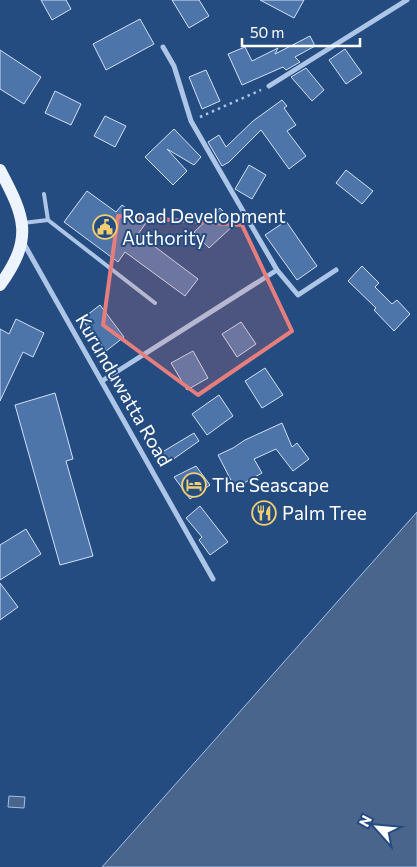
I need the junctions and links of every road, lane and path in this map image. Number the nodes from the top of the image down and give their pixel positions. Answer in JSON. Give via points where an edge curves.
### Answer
{"nodes":[{"id":1,"x":407,"y":0,"type":"edge"},
{"id":2,"x":163,"y":48,"type":"dead end"},
{"id":3,"x":270,"y":86,"type":"joint"},
{"id":4,"x":191,"y":120,"type":"junction"},
{"id":5,"x":0,"y":170,"type":"edge"},
{"id":6,"x":44,"y":194,"type":"dead end"},
{"id":7,"x":48,"y":220,"type":"junction"},
{"id":8,"x":23,"y":223,"type":"junction"},
{"id":9,"x":22,"y":242,"type":"junction"},
{"id":10,"x":277,"y":270,"type":"junction"},
{"id":11,"x":336,"y":270,"type":"dead end"},
{"id":12,"x":0,"y":285,"type":"edge"},
{"id":13,"x":155,"y":303,"type":"dead end"},
{"id":14,"x":102,"y":381,"type":"junction"},
{"id":15,"x":213,"y":579,"type":"dead end"}],
"edges":[{"from":1,"to":3,"type":"street"},
{"from":2,"to":4,"type":"street","via":[[174,66]]},
{"from":3,"to":4,"type":"path"},
{"from":4,"to":10,"type":"street"},
{"from":5,"to":8,"type":"main road"},
{"from":6,"to":7,"type":"lane"},
{"from":7,"to":8,"type":"lane"},
{"from":7,"to":13,"type":"lane"},
{"from":8,"to":9,"type":"main road"},
{"from":9,"to":12,"type":"main road","via":[[12,269]]},
{"from":9,"to":14,"type":"street","name":"Kurunduwatta Road"},
{"from":10,"to":11,"type":"street","via":[[298,295]]},
{"from":10,"to":14,"type":"street"},
{"from":14,"to":15,"type":"street","name":"Kurunduwatta Road"}]}
